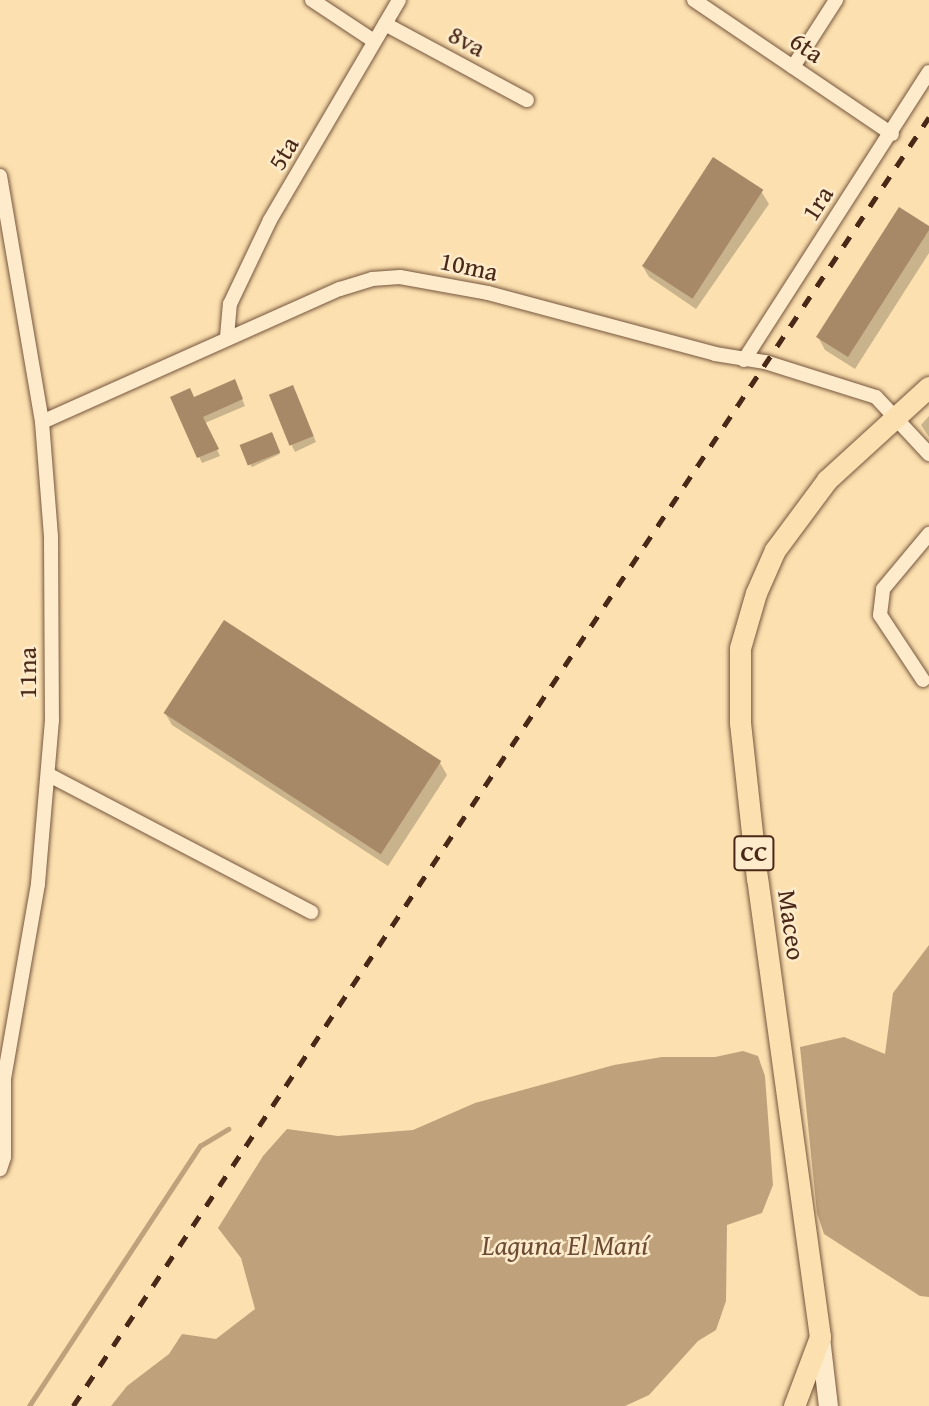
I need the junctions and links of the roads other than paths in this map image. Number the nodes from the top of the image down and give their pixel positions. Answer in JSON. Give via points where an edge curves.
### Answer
{"nodes":[{"id":1,"x":312,"y":0,"type":"edge"},
{"id":2,"x":399,"y":0,"type":"edge"},
{"id":3,"x":694,"y":0,"type":"edge"},
{"id":4,"x":836,"y":0,"type":"edge"},
{"id":5,"x":385,"y":24,"type":"junction"},
{"id":6,"x":374,"y":41,"type":"junction"},
{"id":7,"x":793,"y":67,"type":"junction"},
{"id":8,"x":929,"y":72,"type":"edge"},
{"id":9,"x":527,"y":100,"type":"dead end"},
{"id":10,"x":892,"y":134,"type":"junction"},
{"id":11,"x":0,"y":177,"type":"edge"},
{"id":12,"x":227,"y":337,"type":"junction"},
{"id":13,"x":744,"y":360,"type":"junction"},
{"id":14,"x":929,"y":387,"type":"edge"},
{"id":15,"x":895,"y":417,"type":"junction"},
{"id":16,"x":42,"y":422,"type":"junction"},
{"id":17,"x":929,"y":454,"type":"edge"},
{"id":18,"x":929,"y":534,"type":"edge"},
{"id":19,"x":923,"y":680,"type":"dead end"},
{"id":20,"x":49,"y":775,"type":"junction"},
{"id":21,"x":311,"y":912,"type":"dead end"},
{"id":22,"x":0,"y":1169,"type":"edge"},
{"id":23,"x":820,"y":1337,"type":"junction"},
{"id":24,"x":794,"y":1406,"type":"edge"},
{"id":25,"x":828,"y":1406,"type":"edge"}],
"edges":[{"from":1,"to":6,"type":"street"},
{"from":2,"to":5,"type":"street","name":"5ta"},
{"from":3,"to":7,"type":"street","name":"6ta"},
{"from":4,"to":7,"type":"street"},
{"from":5,"to":6,"type":"street","name":"5ta"},
{"from":5,"to":9,"type":"street","name":"8va"},
{"from":6,"to":12,"type":"street","name":"5ta","via":[[270,220],[230,304]]},
{"from":7,"to":10,"type":"street","name":"6ta"},
{"from":8,"to":10,"type":"street","name":"1ra"},
{"from":10,"to":13,"type":"street","name":"1ra"},
{"from":11,"to":16,"type":"street","name":"11na"},
{"from":12,"to":13,"type":"street","name":"10ma","via":[[340,289],[372,279],[400,277],[488,293]]},
{"from":12,"to":16,"type":"street","name":"10ma"},
{"from":13,"to":15,"type":"street","name":"10ma","via":[[765,362],[876,397]]},
{"from":14,"to":15,"type":"main road","name":"Maceo","number":"CC"},
{"from":15,"to":17,"type":"street","name":"10ma"},
{"from":15,"to":23,"type":"main road","name":"Maceo","number":"CC","via":[[827,480],[775,550],[740,648],[740,723],[757,879]]},
{"from":16,"to":20,"type":"street","name":"11na","via":[[51,536]]},
{"from":18,"to":19,"type":"street","via":[[883,589],[880,615]]},
{"from":20,"to":21,"type":"street"},
{"from":20,"to":22,"type":"street","name":"11na","via":[[37,884],[4,1078]]},
{"from":23,"to":24,"type":"main road","name":"Maceo"},
{"from":23,"to":25,"type":"main road","number":"CC"}]}
